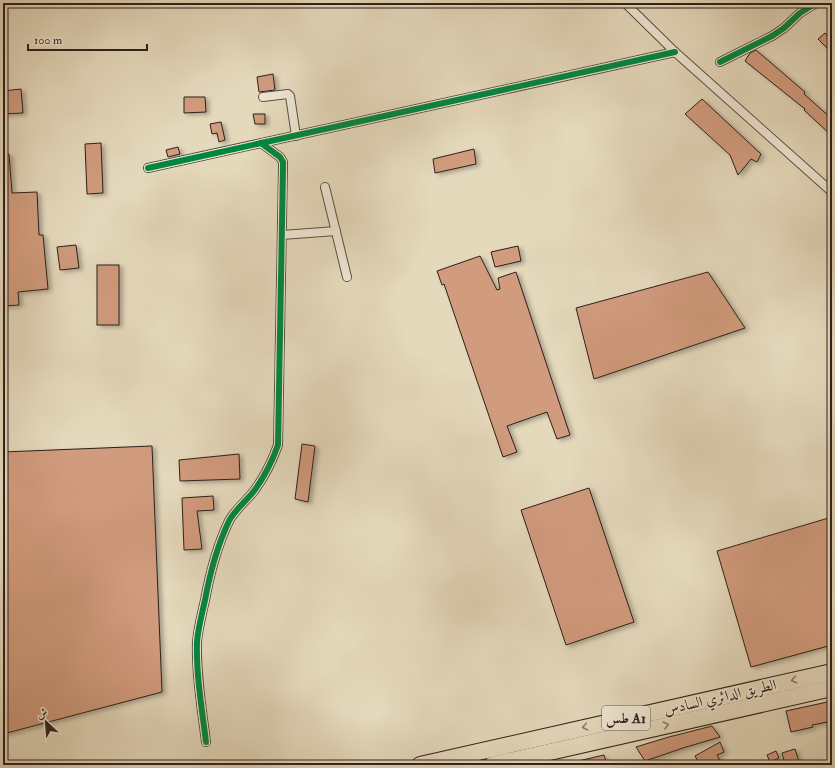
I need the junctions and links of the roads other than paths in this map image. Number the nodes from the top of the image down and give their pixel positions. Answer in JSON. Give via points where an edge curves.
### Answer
{"nodes":[{"id":1,"x":625,"y":3,"type":"edge"},
{"id":2,"x":816,"y":3,"type":"edge"},
{"id":3,"x":675,"y":52,"type":"junction"},
{"id":4,"x":720,"y":62,"type":"dead end"},
{"id":5,"x":263,"y":97,"type":"dead end"},
{"id":6,"x":296,"y":136,"type":"junction"},
{"id":7,"x":261,"y":143,"type":"junction"},
{"id":8,"x":148,"y":168,"type":"dead end"},
{"id":9,"x":325,"y":187,"type":"dead end"},
{"id":10,"x":832,"y":192,"type":"edge"},
{"id":11,"x":336,"y":231,"type":"junction"},
{"id":12,"x":282,"y":235,"type":"junction"},
{"id":13,"x":347,"y":277,"type":"dead end"},
{"id":14,"x":832,"y":672,"type":"edge"},
{"id":15,"x":832,"y":688,"type":"edge"},
{"id":16,"x":206,"y":742,"type":"dead end"},
{"id":17,"x":420,"y":765,"type":"edge"},
{"id":18,"x":492,"y":765,"type":"edge"}],
"edges":[{"from":1,"to":3,"type":"street"},
{"from":2,"to":4,"type":"street","via":[[772,36]]},
{"from":3,"to":6,"type":"street"},
{"from":3,"to":10,"type":"street"},
{"from":5,"to":6,"type":"street","via":[[288,94],[290,96]]},
{"from":6,"to":7,"type":"street"},
{"from":7,"to":8,"type":"street"},
{"from":7,"to":12,"type":"street","via":[[283,162]]},
{"from":9,"to":11,"type":"street"},
{"from":11,"to":12,"type":"street"},
{"from":11,"to":13,"type":"street"},
{"from":12,"to":16,"type":"street","via":[[278,445],[264,477],[230,520],[218,549],[208,585],[197,641]]},
{"from":14,"to":17,"type":"highway","name":"الطريق الدائري السادس","number":"طس A1","one_way":true},
{"from":18,"to":15,"type":"highway","name":"الطريق الدائري السادس","number":"طس A1","one_way":true}]}
